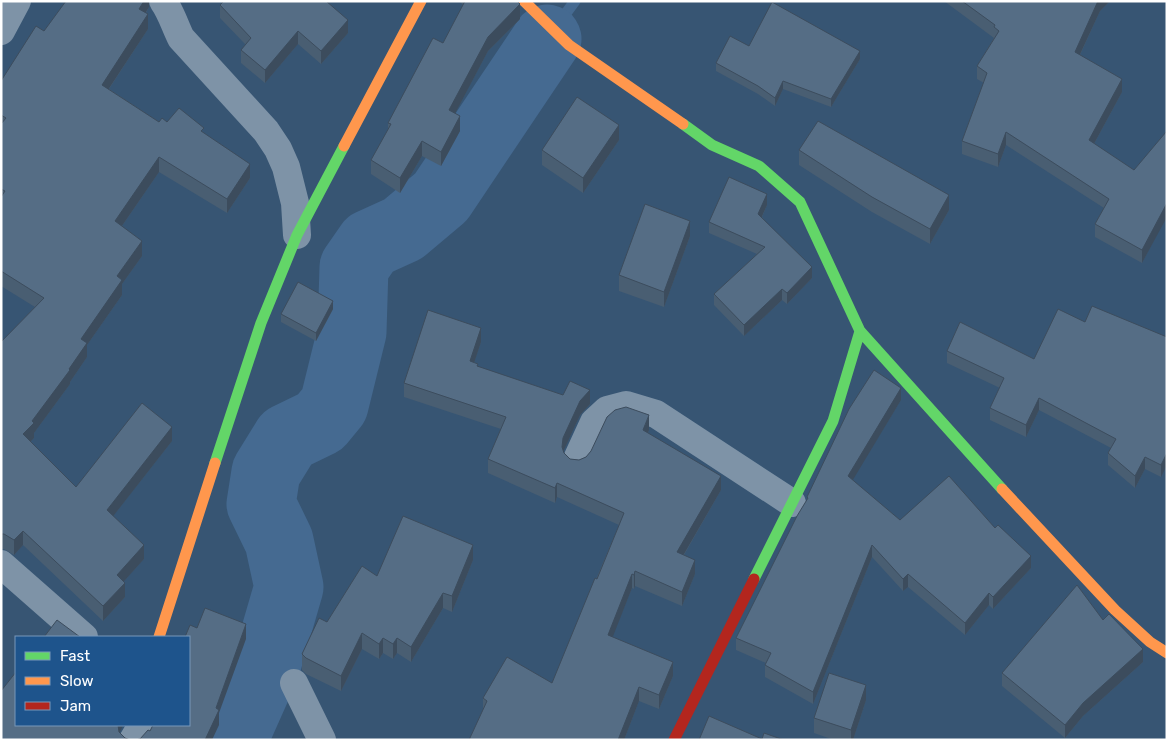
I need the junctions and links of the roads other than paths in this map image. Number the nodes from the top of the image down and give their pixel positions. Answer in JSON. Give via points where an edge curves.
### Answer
{"nodes":[{"id":1,"x":17,"y":1,"type":"edge"},
{"id":2,"x":163,"y":1,"type":"edge"},
{"id":3,"x":422,"y":1,"type":"edge"},
{"id":4,"x":524,"y":1,"type":"edge"},
{"id":5,"x":1,"y":31,"type":"edge"},
{"id":6,"x":296,"y":235,"type":"junction"},
{"id":7,"x":860,"y":331,"type":"junction"},
{"id":8,"x":578,"y":459,"type":"edge"},
{"id":9,"x":792,"y":503,"type":"junction"},
{"id":10,"x":1,"y":564,"type":"edge"},
{"id":11,"x":83,"y":636,"type":"edge"},
{"id":12,"x":159,"y":636,"type":"edge"},
{"id":13,"x":1167,"y":653,"type":"edge"},
{"id":14,"x":294,"y":683,"type":"dead end"},
{"id":15,"x":141,"y":726,"type":"edge"},
{"id":16,"x":133,"y":740,"type":"edge"},
{"id":17,"x":322,"y":740,"type":"edge"},
{"id":18,"x":674,"y":740,"type":"edge"}],
"edges":[{"from":1,"to":5,"type":"street"},
{"from":2,"to":6,"type":"street","via":[[181,38],[266,131],[278,149],[295,204]]},
{"from":3,"to":6,"type":"street"},
{"from":4,"to":7,"type":"street","via":[[569,46],[712,145],[759,166],[800,202]]},
{"from":6,"to":12,"type":"street","via":[[261,323]]},
{"from":7,"to":9,"type":"street","via":[[832,421]]},
{"from":7,"to":13,"type":"street","via":[[1102,596],[1150,642]]},
{"from":8,"to":9,"type":"street","via":[[594,422],[607,410],[626,405],[656,414]]},
{"from":9,"to":18,"type":"street"},
{"from":10,"to":11,"type":"street"},
{"from":14,"to":17,"type":"street"},
{"from":15,"to":16,"type":"street"}]}
